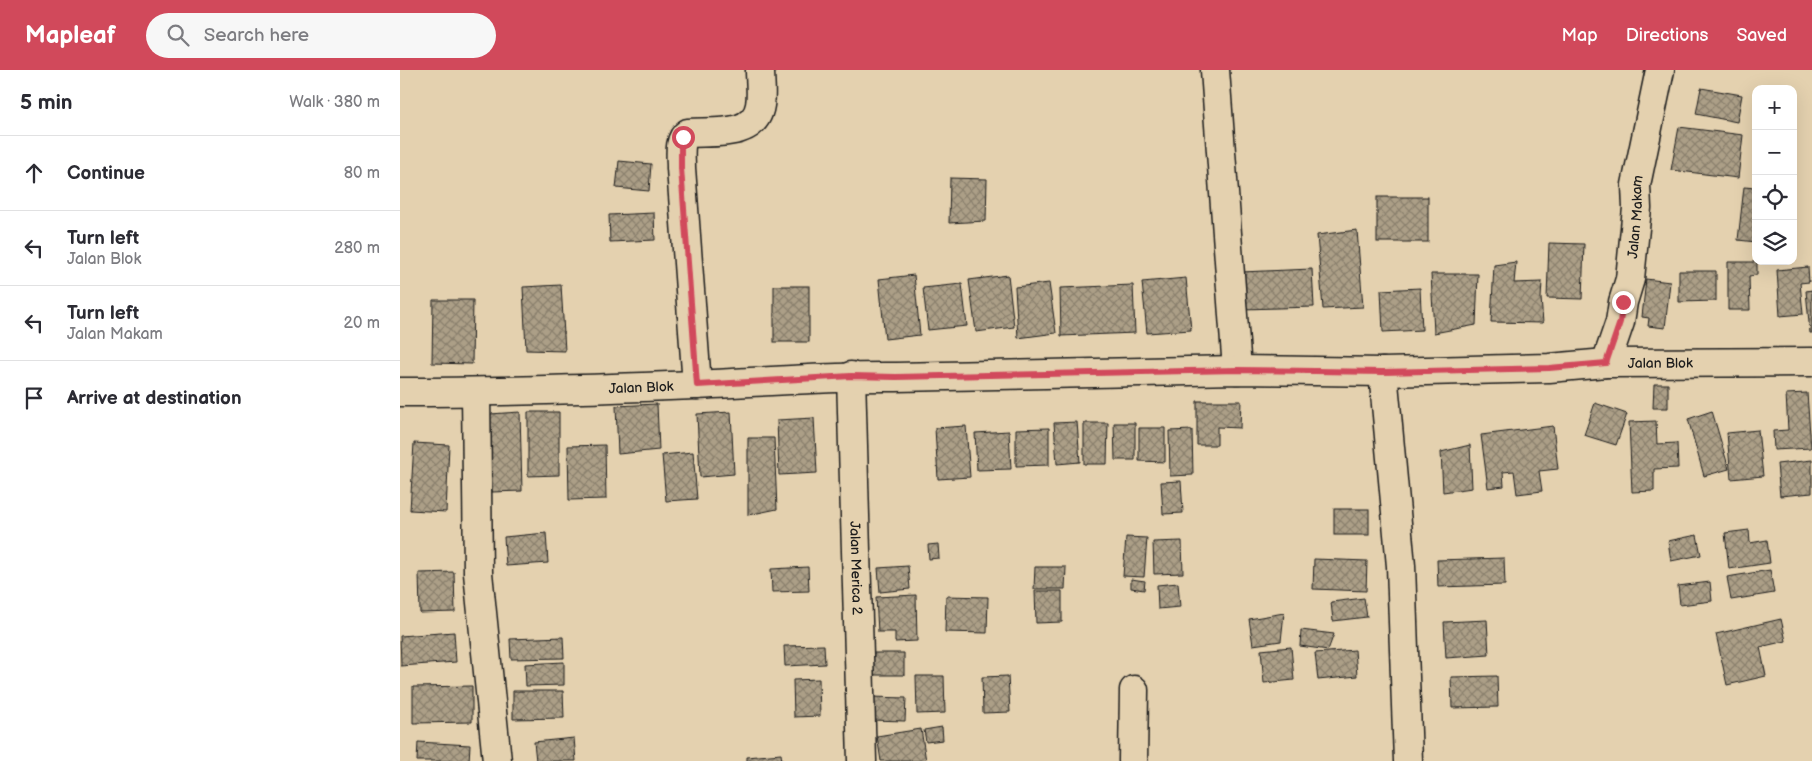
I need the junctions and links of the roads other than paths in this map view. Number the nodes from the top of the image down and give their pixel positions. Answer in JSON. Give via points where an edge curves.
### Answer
{"nodes":[{"id":1,"x":760,"y":70,"type":"edge"},
{"id":2,"x":1215,"y":70,"type":"edge"},
{"id":3,"x":1660,"y":70,"type":"edge"},
{"id":4,"x":1812,"y":362,"type":"edge"},
{"id":5,"x":1606,"y":363,"type":"junction"},
{"id":6,"x":1237,"y":370,"type":"junction"},
{"id":7,"x":1383,"y":372,"type":"junction"},
{"id":8,"x":851,"y":376,"type":"junction"},
{"id":9,"x":697,"y":385,"type":"junction"},
{"id":10,"x":400,"y":392,"type":"edge"},
{"id":11,"x":476,"y":392,"type":"junction"},
{"id":12,"x":1134,"y":690,"type":"dead end"},
{"id":13,"x":497,"y":761,"type":"edge"},
{"id":14,"x":862,"y":761,"type":"edge"},
{"id":15,"x":1133,"y":761,"type":"edge"},
{"id":16,"x":1408,"y":761,"type":"edge"}],
"edges":[{"from":1,"to":9,"type":"street","via":[[760,105],[756,119],[740,130],[688,133],[681,143]]},
{"from":2,"to":6,"type":"street"},
{"from":3,"to":5,"type":"street","name":"Jalan Makam","via":[[1636,185],[1630,279]]},
{"from":4,"to":5,"type":"street","name":"Jalan Blok"},
{"from":5,"to":7,"type":"street","name":"Jalan Blok","via":[[1549,368]]},
{"from":6,"to":7,"type":"street","name":"Jalan Blok"},
{"from":6,"to":8,"type":"street","name":"Jalan Blok"},
{"from":7,"to":16,"type":"street","via":[[1401,566]]},
{"from":8,"to":9,"type":"street","name":"Jalan Blok"},
{"from":8,"to":14,"type":"street","name":"Jalan Merica 2"},
{"from":9,"to":11,"type":"street","name":"Jalan Blok"},
{"from":10,"to":11,"type":"street","name":"Jalan Blok"},
{"from":11,"to":13,"type":"street","via":[[478,573]]},
{"from":12,"to":15,"type":"street"}]}
